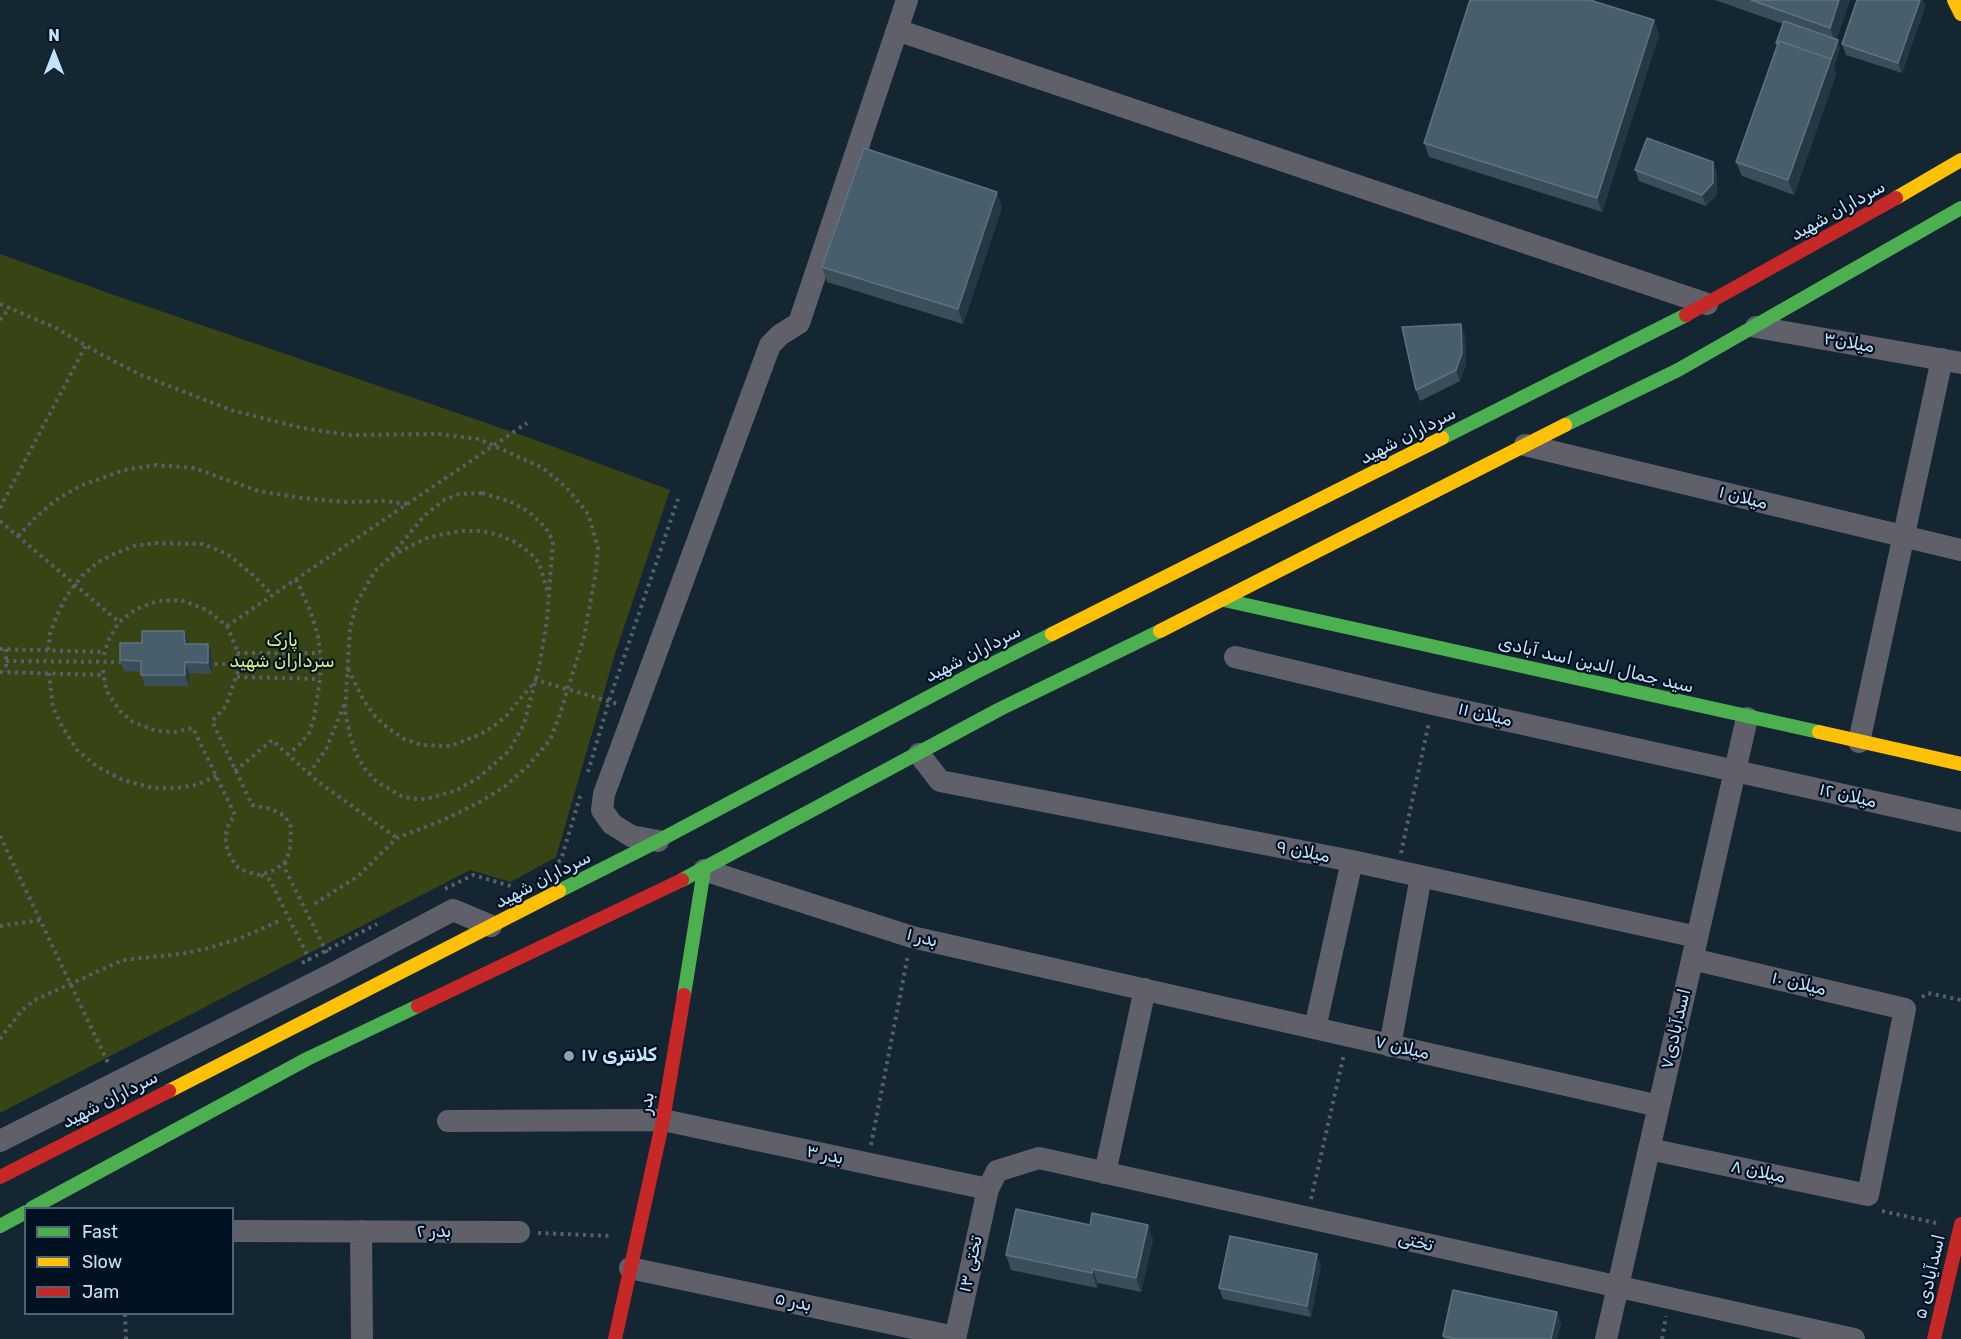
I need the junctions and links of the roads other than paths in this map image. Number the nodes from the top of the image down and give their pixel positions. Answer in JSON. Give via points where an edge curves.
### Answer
{"nodes":[{"id":1,"x":907,"y":0,"type":"edge"},
{"id":2,"x":1954,"y":0,"type":"edge"},
{"id":3,"x":1961,"y":14,"type":"edge"},
{"id":4,"x":897,"y":30,"type":"junction"},
{"id":5,"x":1960,"y":153,"type":"edge"},
{"id":6,"x":1961,"y":208,"type":"edge"},
{"id":7,"x":1707,"y":304,"type":"junction"},
{"id":8,"x":1756,"y":327,"type":"junction"},
{"id":9,"x":1952,"y":361,"type":"edge"},
{"id":10,"x":1525,"y":445,"type":"junction"},
{"id":11,"x":1904,"y":537,"type":"junction"},
{"id":12,"x":1961,"y":550,"type":"edge"},
{"id":13,"x":1224,"y":600,"type":"junction"},
{"id":14,"x":1235,"y":657,"type":"dead end"},
{"id":15,"x":1748,"y":718,"type":"junction"},
{"id":16,"x":1859,"y":742,"type":"junction"},
{"id":17,"x":919,"y":754,"type":"junction"},
{"id":18,"x":1961,"y":764,"type":"edge"},
{"id":19,"x":1735,"y":771,"type":"junction"},
{"id":20,"x":1961,"y":821,"type":"edge"},
{"id":21,"x":658,"y":841,"type":"junction"},
{"id":22,"x":1352,"y":861,"type":"junction"},
{"id":23,"x":704,"y":870,"type":"junction"},
{"id":24,"x":1421,"y":876,"type":"junction"},
{"id":25,"x":491,"y":926,"type":"junction"},
{"id":26,"x":1697,"y":937,"type":"junction"},
{"id":27,"x":1692,"y":959,"type":"junction"},
{"id":28,"x":1145,"y":989,"type":"junction"},
{"id":29,"x":1315,"y":1028,"type":"junction"},
{"id":30,"x":1389,"y":1046,"type":"junction"},
{"id":31,"x":1659,"y":1106,"type":"junction"},
{"id":32,"x":663,"y":1120,"type":"junction"},
{"id":33,"x":448,"y":1121,"type":"dead end"},
{"id":34,"x":0,"y":1141,"type":"edge"},
{"id":35,"x":1649,"y":1149,"type":"junction"},
{"id":36,"x":1105,"y":1173,"type":"junction"},
{"id":37,"x":0,"y":1177,"type":"edge"},
{"id":38,"x":988,"y":1189,"type":"junction"},
{"id":39,"x":1868,"y":1195,"type":"joint"},
{"id":40,"x":36,"y":1207,"type":"edge"},
{"id":41,"x":24,"y":1213,"type":"edge"},
{"id":42,"x":0,"y":1226,"type":"edge"},
{"id":43,"x":1960,"y":1226,"type":"edge"},
{"id":44,"x":234,"y":1231,"type":"edge"},
{"id":45,"x":361,"y":1231,"type":"junction"},
{"id":46,"x":519,"y":1232,"type":"road end"},
{"id":47,"x":630,"y":1268,"type":"junction"},
{"id":48,"x":1618,"y":1287,"type":"junction"},
{"id":49,"x":955,"y":1338,"type":"edge"},
{"id":50,"x":362,"y":1339,"type":"edge"},
{"id":51,"x":615,"y":1339,"type":"edge"},
{"id":52,"x":1606,"y":1339,"type":"edge"},
{"id":53,"x":1854,"y":1339,"type":"edge"},
{"id":54,"x":1934,"y":1339,"type":"edge"}],
"edges":[{"from":1,"to":4,"type":"street"},
{"from":2,"to":3,"type":"street"},
{"from":4,"to":7,"type":"street"},
{"from":4,"to":21,"type":"street","via":[[799,323],[770,345],[604,794],[602,810],[612,824],[631,836]]},
{"from":5,"to":7,"type":"street","name":"سرداران شهید","via":[[1929,180]]},
{"from":6,"to":8,"type":"street"},
{"from":7,"to":21,"type":"street","name":"سرداران شهید","via":[[1659,336]]},
{"from":8,"to":9,"type":"street","name":"میلان۳"},
{"from":8,"to":10,"type":"street","via":[[1675,365]]},
{"from":9,"to":11,"type":"street"},
{"from":10,"to":11,"type":"street","name":"میلان ۱"},
{"from":10,"to":13,"type":"street"},
{"from":11,"to":12,"type":"street","name":"میلان ۱"},
{"from":11,"to":16,"type":"street"},
{"from":13,"to":15,"type":"street","name":"سید جمال الدین اسد آبادی"},
{"from":13,"to":17,"type":"street","via":[[997,705]]},
{"from":14,"to":19,"type":"street","name":"میلان ۱۱"},
{"from":15,"to":16,"type":"street","name":"سید جمال الدین اسد آبادی"},
{"from":15,"to":19,"type":"street","name":"اسدآبادی۷"},
{"from":16,"to":18,"type":"street","name":"سید جمال الدین اسد آبادی"},
{"from":17,"to":22,"type":"street","name":"میلان ۹","via":[[940,782]]},
{"from":17,"to":23,"type":"street"},
{"from":19,"to":20,"type":"street","name":"میلان ۱۲"},
{"from":19,"to":26,"type":"street","name":"اسدآبادی۷"},
{"from":21,"to":25,"type":"street","name":"سرداران شهید"},
{"from":22,"to":24,"type":"street","name":"میلان ۹"},
{"from":22,"to":29,"type":"street"},
{"from":23,"to":28,"type":"street","name":"بدر ۱","via":[[912,937]]},
{"from":23,"to":32,"type":"street","name":"بدر"},
{"from":23,"to":40,"type":"street","via":[[308,1059]]},
{"from":24,"to":26,"type":"street","name":"میلان ۹"},
{"from":24,"to":30,"type":"street"},
{"from":25,"to":34,"type":"street","via":[[453,910],[328,976],[113,1073]]},
{"from":25,"to":37,"type":"street","name":"سرداران شهید"},
{"from":26,"to":27,"type":"street","name":"اسدآبادی۷"},
{"from":27,"to":31,"type":"street","name":"اسدآبادی۷"},
{"from":27,"to":39,"type":"street","name":"میلان ۱۰","via":[[1905,1009]]},
{"from":28,"to":29,"type":"street","name":"میلان ۷"},
{"from":28,"to":36,"type":"street"},
{"from":29,"to":30,"type":"street","name":"میلان ۷"},
{"from":30,"to":31,"type":"street","name":"میلان ۷"},
{"from":31,"to":35,"type":"street","name":"اسدآبادی۷"},
{"from":32,"to":33,"type":"street","name":"بدر ۳"},
{"from":32,"to":38,"type":"street","name":"بدر ۳"},
{"from":32,"to":47,"type":"street","name":"بدر"},
{"from":35,"to":39,"type":"street","name":"میلان ۸"},
{"from":35,"to":48,"type":"street","name":"اسدآبادی۷"},
{"from":36,"to":38,"type":"street","name":"تختی","via":[[1039,1158],[998,1172]]},
{"from":36,"to":48,"type":"street","name":"تختی"},
{"from":38,"to":49,"type":"street","name":"تختی ۱۳"},
{"from":41,"to":42,"type":"street"},
{"from":43,"to":54,"type":"street","name":"اسدآیادی ۵"},
{"from":44,"to":45,"type":"street","name":"بدر ۲"},
{"from":45,"to":46,"type":"street","name":"بدر ۲"},
{"from":45,"to":50,"type":"street"},
{"from":47,"to":49,"type":"street","name":"بدر ۵"},
{"from":47,"to":51,"type":"street","name":"بدر"},
{"from":48,"to":52,"type":"street","name":"اسدآبادی۷"},
{"from":48,"to":53,"type":"street","name":"تختی"}]}
